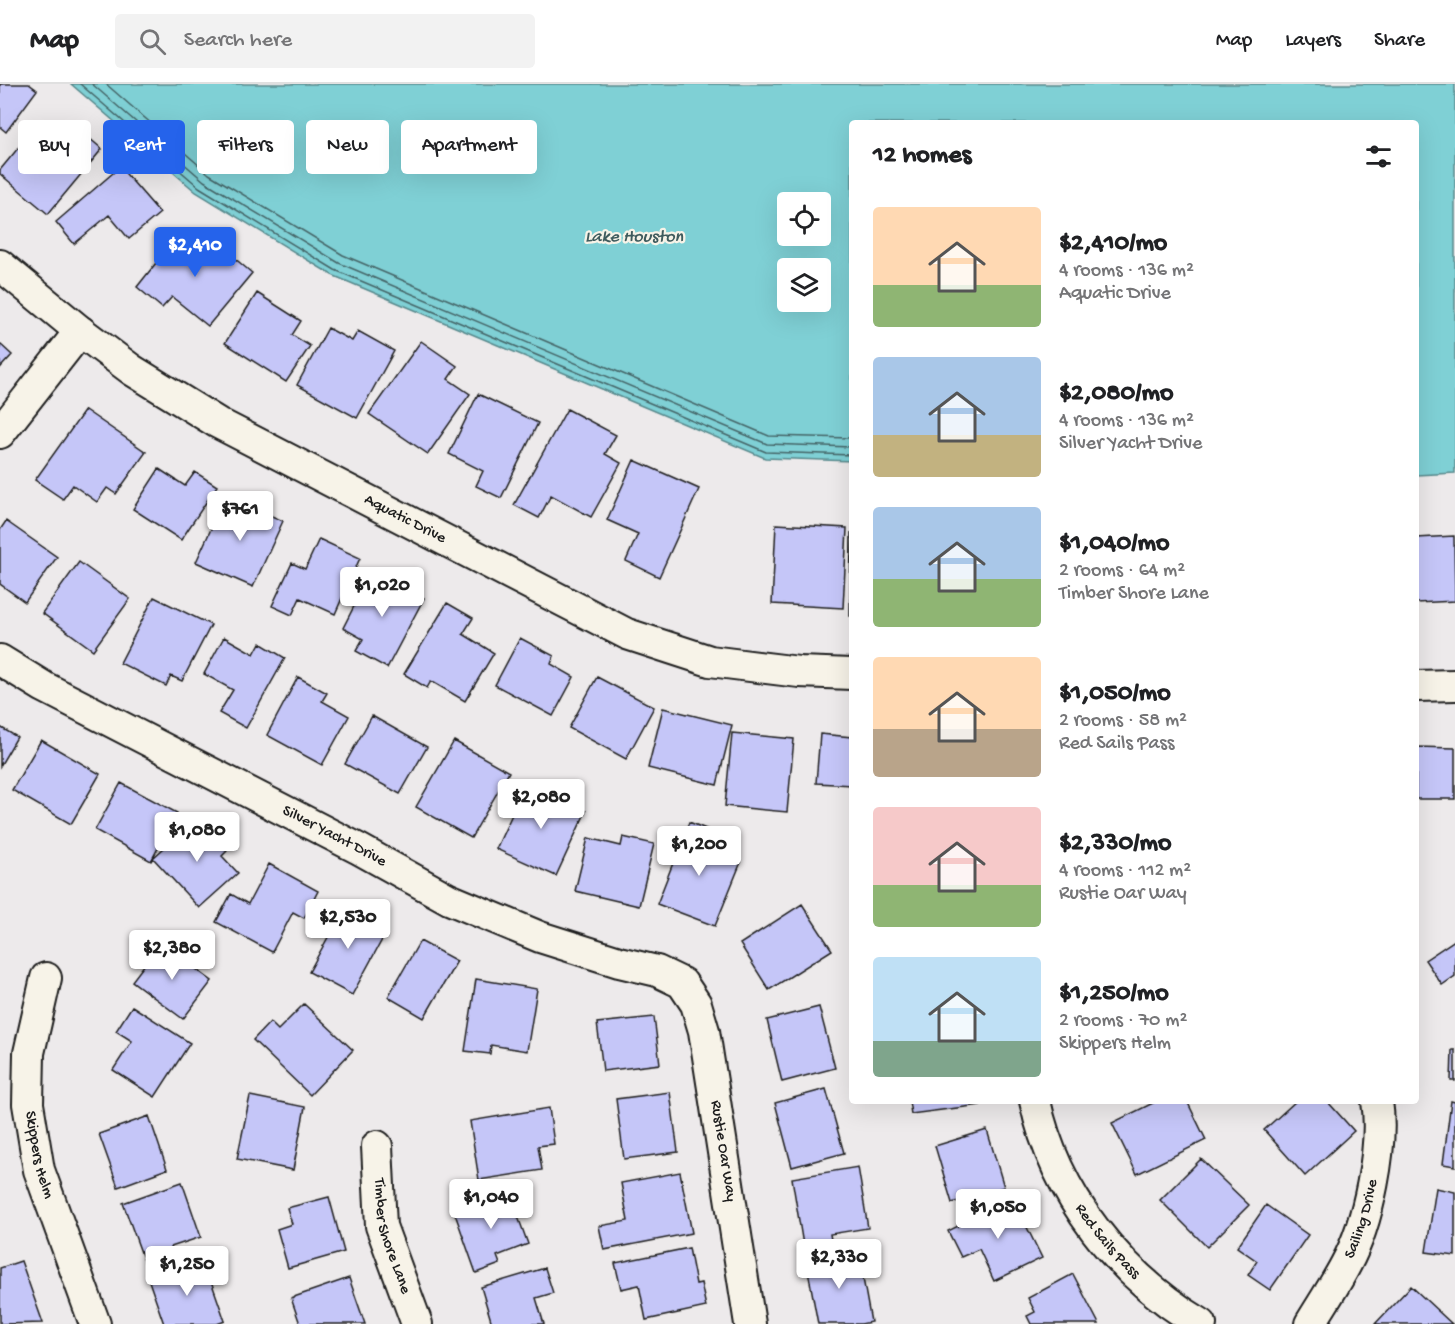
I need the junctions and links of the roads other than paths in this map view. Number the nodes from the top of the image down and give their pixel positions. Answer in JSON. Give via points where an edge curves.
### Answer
{"nodes":[{"id":1,"x":0,"y":265,"type":"edge"},
{"id":2,"x":80,"y":331,"type":"junction"},
{"id":3,"x":0,"y":433,"type":"edge"},
{"id":4,"x":0,"y":660,"type":"edge"},
{"id":5,"x":849,"y":674,"type":"edge"},
{"id":6,"x":1455,"y":685,"type":"edge"},
{"id":7,"x":1419,"y":686,"type":"edge"},
{"id":8,"x":46,"y":978,"type":"dead end"},
{"id":9,"x":682,"y":983,"type":"joint"},
{"id":10,"x":1036,"y":1104,"type":"edge"},
{"id":11,"x":1377,"y":1104,"type":"edge"},
{"id":12,"x":376,"y":1146,"type":"dead end"},
{"id":13,"x":95,"y":1324,"type":"edge"},
{"id":14,"x":417,"y":1324,"type":"edge"},
{"id":15,"x":750,"y":1324,"type":"edge"},
{"id":16,"x":1201,"y":1324,"type":"edge"},
{"id":17,"x":1310,"y":1324,"type":"edge"}],
"edges":[{"from":1,"to":2,"type":"street","name":"Aquatic Drive"},
{"from":2,"to":3,"type":"street"},
{"from":2,"to":5,"type":"street","name":"Aquatic Drive","via":[[132,370],[218,423],[627,634],[710,661]]},
{"from":4,"to":9,"type":"street","name":"Silver Yacht Drive","via":[[44,687],[449,899],[540,937],[657,971]]},
{"from":6,"to":7,"type":"street"},
{"from":8,"to":13,"type":"street","name":"Skippers Helm","via":[[29,1053],[28,1104],[39,1170]]},
{"from":9,"to":15,"type":"street","name":"Rustie Oar Way","via":[[696,1004],[704,1031]]},
{"from":10,"to":16,"type":"street","name":"Red Sails Pass","via":[[1054,1162],[1083,1215],[1123,1264],[1173,1308]]},
{"from":11,"to":17,"type":"street","name":"Sailing Drive","via":[[1377,1152],[1367,1211],[1347,1263]]},
{"from":12,"to":14,"type":"street","name":"Timber Shore Lane","via":[[381,1226]]}]}
